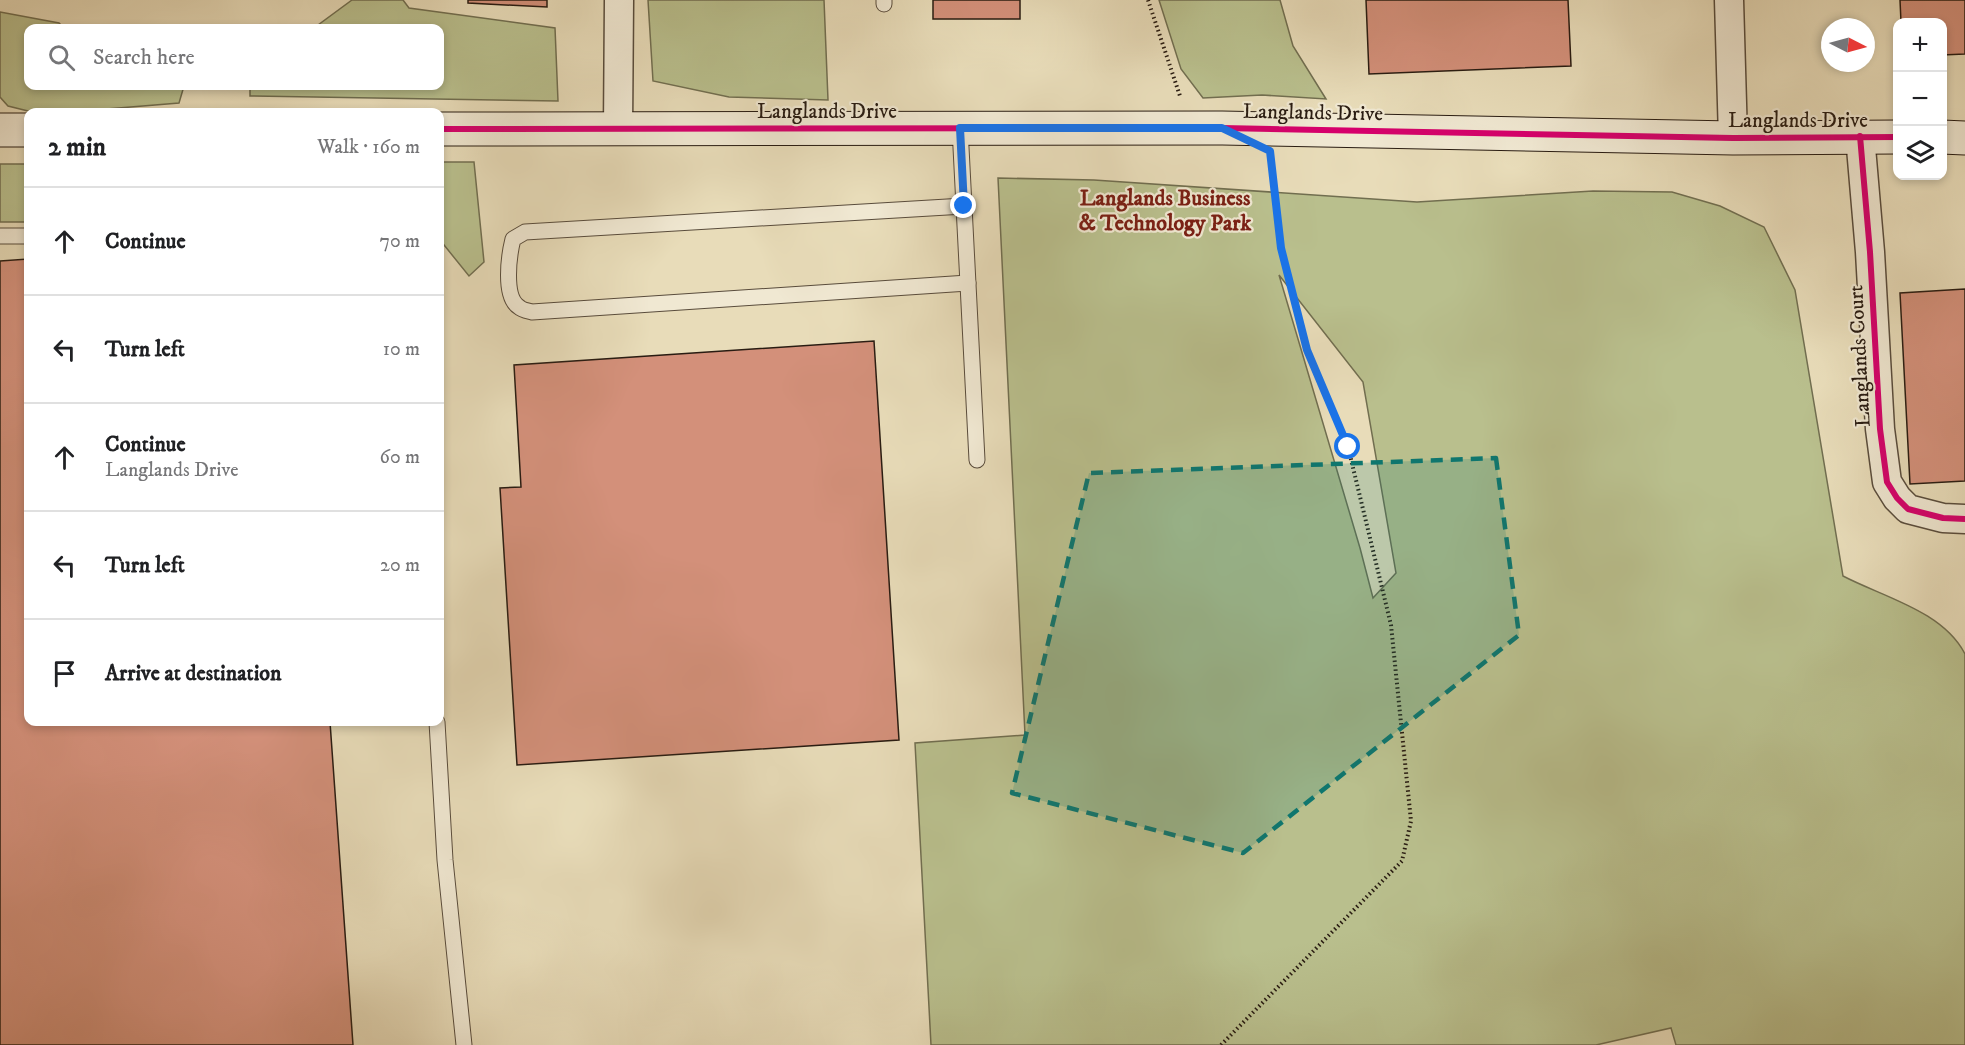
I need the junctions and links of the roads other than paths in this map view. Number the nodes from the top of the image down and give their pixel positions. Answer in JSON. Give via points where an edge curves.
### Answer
{"nodes":[{"id":1,"x":619,"y":0,"type":"edge"},
{"id":2,"x":1729,"y":0,"type":"edge"},
{"id":3,"x":960,"y":128,"type":"junction"},
{"id":4,"x":444,"y":129,"type":"edge"},
{"id":5,"x":618,"y":129,"type":"junction"},
{"id":6,"x":0,"y":130,"type":"edge"},
{"id":7,"x":24,"y":130,"type":"edge"},
{"id":8,"x":1860,"y":136,"type":"junction"},
{"id":9,"x":1893,"y":137,"type":"edge"},
{"id":10,"x":1947,"y":137,"type":"edge"},
{"id":11,"x":1733,"y":138,"type":"junction"},
{"id":12,"x":1965,"y":138,"type":"edge"},
{"id":13,"x":964,"y":206,"type":"junction"},
{"id":14,"x":0,"y":236,"type":"edge"},
{"id":15,"x":24,"y":236,"type":"edge"},
{"id":16,"x":968,"y":283,"type":"junction"},
{"id":17,"x":977,"y":460,"type":"dead end"},
{"id":18,"x":1965,"y":519,"type":"edge"},
{"id":19,"x":437,"y":726,"type":"edge"},
{"id":20,"x":464,"y":1045,"type":"edge"}],
"edges":[{"from":1,"to":5,"type":"street"},
{"from":2,"to":11,"type":"street"},
{"from":3,"to":5,"type":"street","name":"Langlands Drive"},
{"from":3,"to":11,"type":"street","name":"Langlands Drive","via":[[1234,128]]},
{"from":3,"to":13,"type":"lane"},
{"from":4,"to":5,"type":"street","name":"Langlands Drive"},
{"from":6,"to":7,"type":"street"},
{"from":8,"to":9,"type":"street","name":"Langlands Drive"},
{"from":8,"to":11,"type":"street","name":"Langlands Drive"},
{"from":8,"to":18,"type":"street","name":"Langlands Court","via":[[1887,482],[1908,508],[1943,518]]},
{"from":10,"to":12,"type":"street"},
{"from":13,"to":16,"type":"lane"},
{"from":13,"to":16,"type":"lane","via":[[525,232],[513,239],[508,259],[511,296],[518,307],[532,312]]},
{"from":14,"to":15,"type":"lane"},
{"from":16,"to":17,"type":"lane"},
{"from":19,"to":20,"type":"lane","via":[[445,860]]}]}
